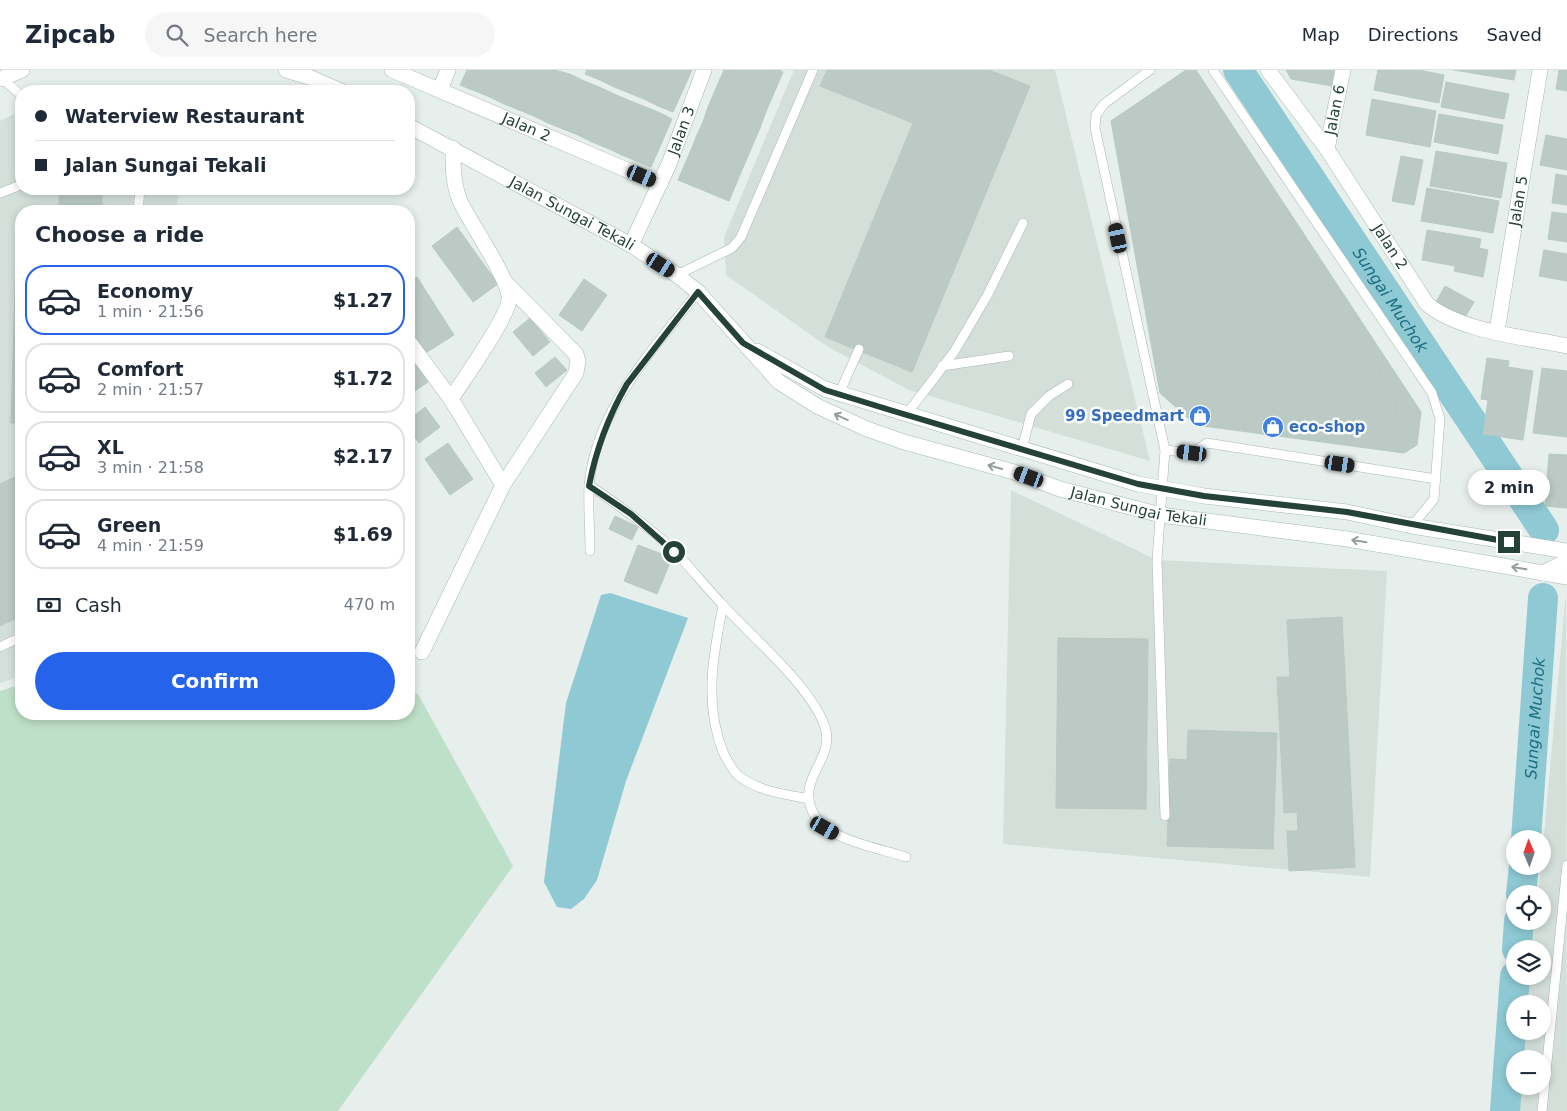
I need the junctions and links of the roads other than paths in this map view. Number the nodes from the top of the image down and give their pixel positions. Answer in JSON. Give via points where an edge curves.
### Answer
{"nodes":[{"id":1,"x":22,"y":70,"type":"edge"},
{"id":2,"x":286,"y":70,"type":"edge"},
{"id":3,"x":392,"y":70,"type":"edge"},
{"id":4,"x":448,"y":70,"type":"edge"},
{"id":5,"x":704,"y":70,"type":"edge"},
{"id":6,"x":813,"y":70,"type":"edge"},
{"id":7,"x":1150,"y":70,"type":"edge"},
{"id":8,"x":1213,"y":70,"type":"edge"},
{"id":9,"x":1268,"y":70,"type":"edge"},
{"id":10,"x":1343,"y":70,"type":"edge"},
{"id":11,"x":1540,"y":70,"type":"edge"},
{"id":12,"x":1,"y":78,"type":"edge"},
{"id":13,"x":327,"y":85,"type":"edge"},
{"id":14,"x":15,"y":90,"type":"edge"},
{"id":15,"x":440,"y":90,"type":"junction"},
{"id":16,"x":415,"y":129,"type":"edge"},
{"id":17,"x":453,"y":148,"type":"junction"},
{"id":18,"x":1327,"y":150,"type":"junction"},
{"id":19,"x":660,"y":184,"type":"junction"},
{"id":20,"x":15,"y":187,"type":"edge"},
{"id":21,"x":0,"y":193,"type":"edge"},
{"id":22,"x":1023,"y":223,"type":"dead end"},
{"id":23,"x":631,"y":245,"type":"junction"},
{"id":24,"x":677,"y":275,"type":"junction"},
{"id":25,"x":506,"y":283,"type":"junction"},
{"id":26,"x":698,"y":292,"type":"junction"},
{"id":27,"x":1497,"y":331,"type":"junction"},
{"id":28,"x":743,"y":343,"type":"junction"},
{"id":29,"x":1567,"y":346,"type":"edge"},
{"id":30,"x":859,"y":349,"type":"dead end"},
{"id":31,"x":415,"y":350,"type":"edge"},
{"id":32,"x":1009,"y":356,"type":"dead end"},
{"id":33,"x":942,"y":366,"type":"junction"},
{"id":34,"x":1068,"y":384,"type":"dead end"},
{"id":35,"x":839,"y":394,"type":"junction"},
{"id":36,"x":451,"y":400,"type":"junction"},
{"id":37,"x":906,"y":415,"type":"junction"},
{"id":38,"x":1022,"y":449,"type":"junction"},
{"id":39,"x":1165,"y":450,"type":"junction"},
{"id":40,"x":1436,"y":479,"type":"junction"},
{"id":41,"x":503,"y":485,"type":"junction"},
{"id":42,"x":589,"y":486,"type":"junction"},
{"id":43,"x":1163,"y":489,"type":"junction"},
{"id":44,"x":1161,"y":515,"type":"junction"},
{"id":45,"x":1412,"y":526,"type":"junction"},
{"id":46,"x":590,"y":551,"type":"dead end"},
{"id":47,"x":1567,"y":551,"type":"edge"},
{"id":48,"x":1567,"y":561,"type":"edge"},
{"id":49,"x":1543,"y":573,"type":"junction"},
{"id":50,"x":1567,"y":577,"type":"edge"},
{"id":51,"x":723,"y":605,"type":"junction"},
{"id":52,"x":15,"y":640,"type":"edge"},
{"id":53,"x":0,"y":647,"type":"edge"},
{"id":54,"x":422,"y":652,"type":"dead end"},
{"id":55,"x":809,"y":799,"type":"junction"},
{"id":56,"x":1165,"y":816,"type":"dead end"},
{"id":57,"x":906,"y":857,"type":"dead end"},
{"id":58,"x":1567,"y":865,"type":"edge"},
{"id":59,"x":1542,"y":1111,"type":"edge"}],
"edges":[{"from":1,"to":12,"type":"street"},
{"from":2,"to":13,"type":"street"},
{"from":3,"to":15,"type":"street","name":"Jalan 2"},
{"from":4,"to":15,"type":"street"},
{"from":5,"to":19,"type":"street","name":"Jalan 3"},
{"from":6,"to":24,"type":"lane","via":[[741,237],[732,248]]},
{"from":7,"to":39,"type":"lane","via":[[1104,104],[1096,114],[1095,128]]},
{"from":8,"to":40,"type":"lane","via":[[1432,393],[1440,419]]},
{"from":9,"to":18,"type":"street","name":"Jalan 2"},
{"from":10,"to":18,"type":"street","name":"Jalan 6"},
{"from":11,"to":27,"type":"street","name":"Jalan 5"},
{"from":12,"to":14,"type":"lane"},
{"from":15,"to":19,"type":"street","name":"Jalan 2"},
{"from":16,"to":17,"type":"street","name":"Jalan Sungai Tekali"},
{"from":17,"to":23,"type":"street","name":"Jalan Sungai Tekali"},
{"from":17,"to":25,"type":"street","via":[[453,178],[460,201]]},
{"from":18,"to":27,"type":"street","name":"Jalan 2","via":[[1427,304],[1447,318]]},
{"from":19,"to":23,"type":"street","name":"Jalan 3"},
{"from":20,"to":21,"type":"lane"},
{"from":22,"to":33,"type":"lane","via":[[988,294],[954,352]]},
{"from":23,"to":24,"type":"street","name":"Jalan Sungai Tekali"},
{"from":24,"to":26,"type":"street","name":"Jalan Sungai Tekali"},
{"from":25,"to":36,"type":"street","via":[[509,300],[504,313]]},
{"from":25,"to":41,"type":"street","via":[[576,354],[578,361],[576,373]]},
{"from":26,"to":28,"type":"street","name":"Jalan Sungai Tekali"},
{"from":26,"to":42,"type":"lane","via":[[619,398],[595,454]]},
{"from":27,"to":29,"type":"street","name":"Jalan 2"},
{"from":28,"to":35,"type":"street","name":"Jalan Sungai Tekali","via":[[809,381]]},
{"from":44,"to":28,"type":"street","name":"Jalan Sungai Tekali","one_way":true,"via":[[1060,489],[1014,472],[867,429],[817,406],[779,382]]},
{"from":30,"to":35,"type":"lane"},
{"from":31,"to":36,"type":"street"},
{"from":32,"to":33,"type":"lane"},
{"from":33,"to":37,"type":"lane"},
{"from":34,"to":38,"type":"lane","via":[[1049,396],[1031,414]]},
{"from":35,"to":37,"type":"street","name":"Jalan Sungai Tekali"},
{"from":36,"to":41,"type":"street"},
{"from":37,"to":38,"type":"street","name":"Jalan Sungai Tekali"},
{"from":38,"to":43,"type":"street","name":"Jalan Sungai Tekali"},
{"from":39,"to":40,"type":"lane","via":[[1192,453],[1207,443]]},
{"from":39,"to":43,"type":"lane"},
{"from":40,"to":45,"type":"lane","via":[[1434,499]]},
{"from":41,"to":54,"type":"street"},
{"from":42,"to":46,"type":"lane"},
{"from":42,"to":51,"type":"lane","via":[[662,539]]},
{"from":43,"to":44,"type":"lane"},
{"from":43,"to":45,"type":"street","name":"Jalan Sungai Tekali","via":[[1347,512]]},
{"from":49,"to":44,"type":"street","name":"Jalan Sungai Tekali","one_way":true,"via":[[1347,539]]},
{"from":44,"to":56,"type":"lane","via":[[1157,560]]},
{"from":45,"to":47,"type":"street","name":"Jalan Sungai Tekali"},
{"from":48,"to":49,"type":"street"},
{"from":49,"to":50,"type":"street","name":"Jalan Sungai Tekali"},
{"from":51,"to":55,"type":"lane","via":[[793,679],[822,717],[828,743],[809,784]]},
{"from":51,"to":55,"type":"lane","via":[[712,660],[712,700],[716,733],[726,760],[739,776],[766,791]]},
{"from":52,"to":53,"type":"lane"},
{"from":55,"to":57,"type":"lane","via":[[814,815],[825,828],[839,836]]},
{"from":58,"to":59,"type":"lane"}]}
